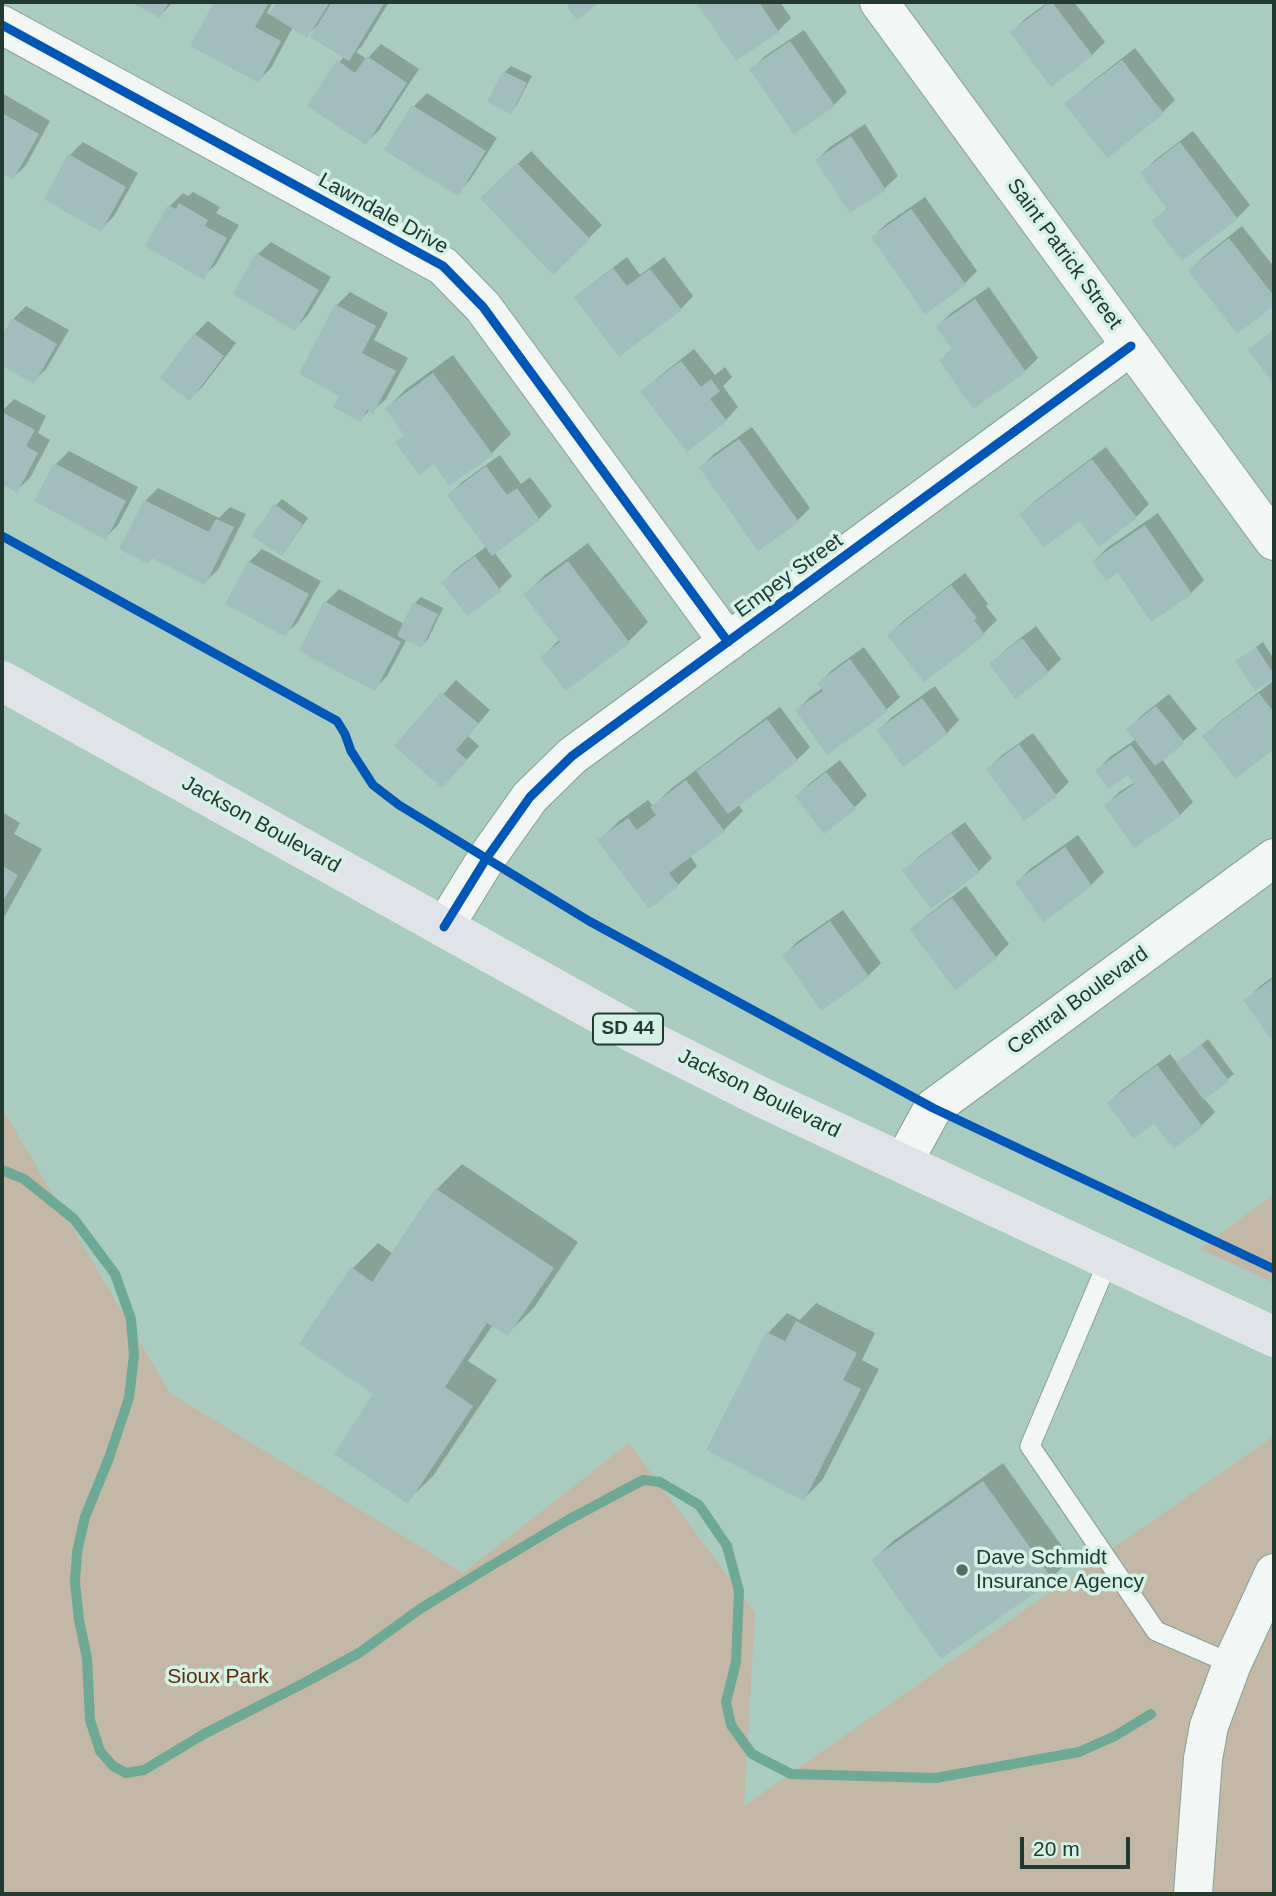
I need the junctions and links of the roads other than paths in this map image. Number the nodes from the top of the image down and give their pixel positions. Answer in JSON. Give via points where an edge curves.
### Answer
{"nodes":[{"id":1,"x":879,"y":2,"type":"edge"},
{"id":2,"x":2,"y":25,"type":"edge"},
{"id":3,"x":1131,"y":346,"type":"junction"},
{"id":4,"x":1274,"y":541,"type":"edge"},
{"id":5,"x":728,"y":642,"type":"junction"},
{"id":6,"x":2,"y":681,"type":"edge"},
{"id":7,"x":1274,"y":858,"type":"edge"},
{"id":8,"x":444,"y":927,"type":"junction"},
{"id":9,"x":904,"y":1163,"type":"junction"},
{"id":10,"x":1109,"y":1259,"type":"junction"},
{"id":11,"x":1274,"y":1337,"type":"edge"},
{"id":12,"x":1274,"y":1573,"type":"edge"},
{"id":13,"x":1232,"y":1664,"type":"junction"},
{"id":14,"x":1193,"y":1894,"type":"edge"}],
"edges":[{"from":1,"to":3,"type":"street","name":"Saint Patrick Street"},
{"from":2,"to":5,"type":"street","name":"Lawndale Drive","via":[[443,265],[482,307]]},
{"from":3,"to":4,"type":"street","name":"Saint Patrick Street"},
{"from":3,"to":5,"type":"street","name":"Empey Street"},
{"from":5,"to":8,"type":"street","name":"Empey Street","via":[[572,756],[545,781]]},
{"from":6,"to":8,"type":"main road","name":"Jackson Boulevard","number":"SD 44"},
{"from":7,"to":9,"type":"street","name":"Central Boulevard","via":[[933,1108]]},
{"from":8,"to":9,"type":"main road","name":"Jackson Boulevard","number":"SD 44","via":[[636,1034]]},
{"from":9,"to":10,"type":"main road","name":"Jackson Boulevard","number":"SD 44"},
{"from":10,"to":11,"type":"main road","name":"Jackson Boulevard","number":"SD 44"},
{"from":10,"to":13,"type":"lane","via":[[1030,1446],[1156,1631]]},
{"from":12,"to":13,"type":"street"},
{"from":13,"to":14,"type":"street","via":[[1209,1726],[1203,1759]]}]}
